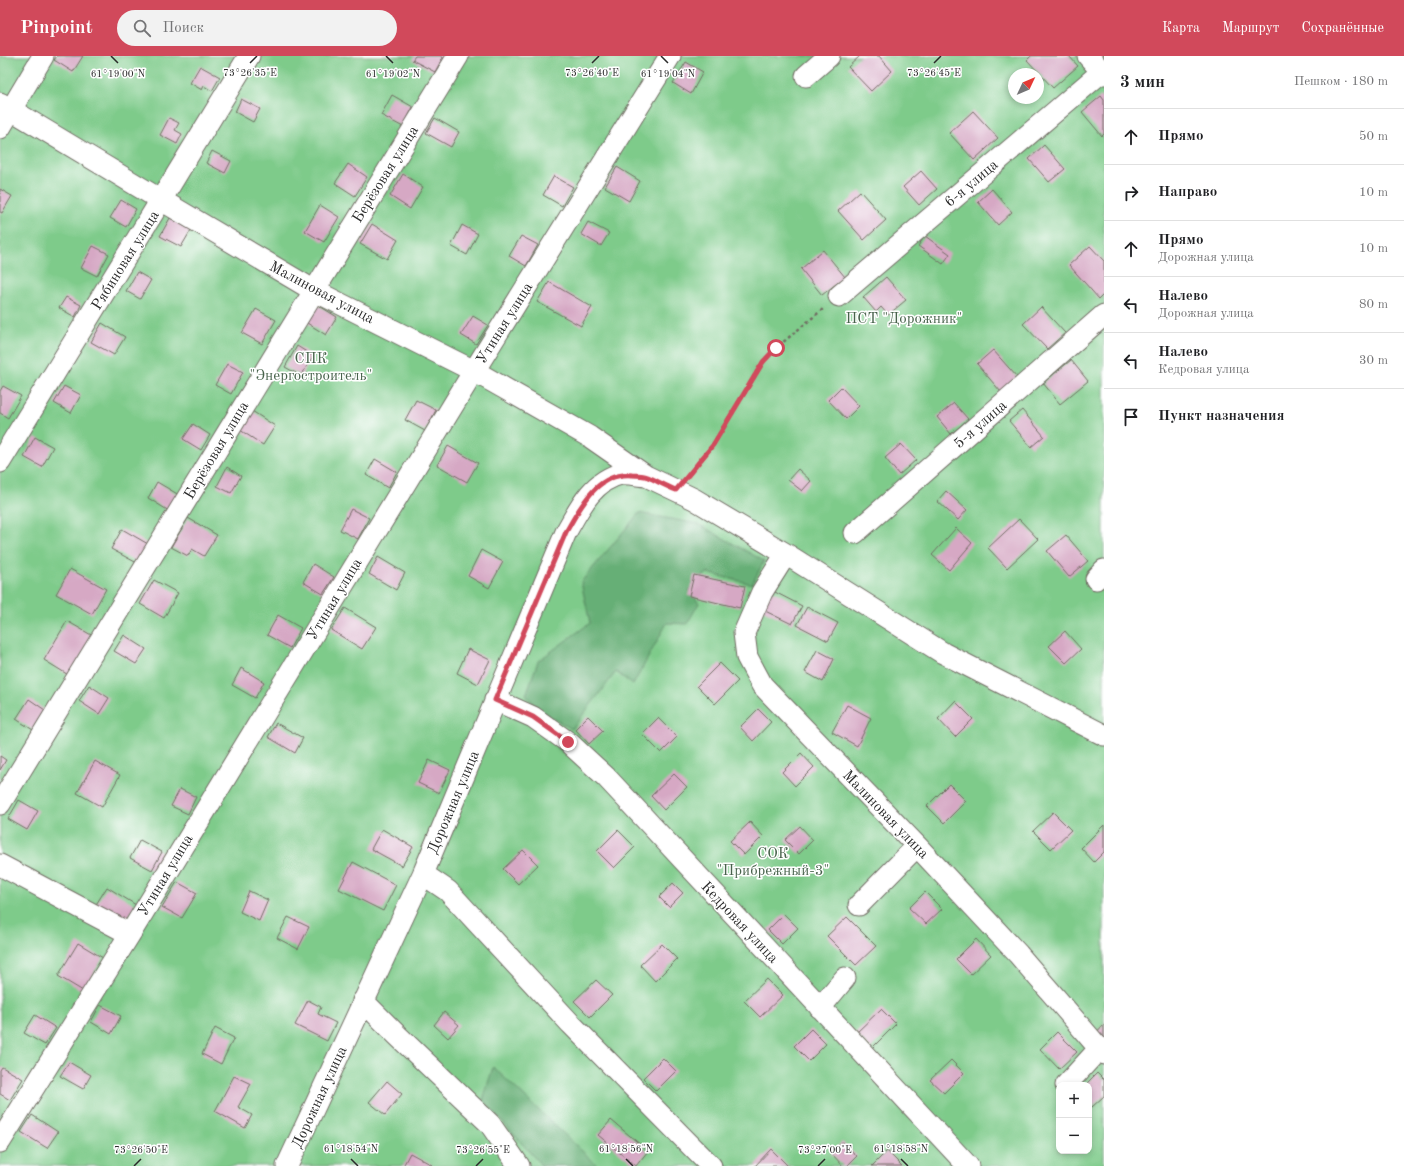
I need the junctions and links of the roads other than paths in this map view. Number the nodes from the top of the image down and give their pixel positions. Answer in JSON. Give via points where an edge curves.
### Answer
{"nodes":[{"id":1,"x":43,"y":56,"type":"edge"},
{"id":2,"x":249,"y":56,"type":"edge"},
{"id":3,"x":458,"y":56,"type":"edge"},
{"id":4,"x":670,"y":56,"type":"edge"},
{"id":5,"x":828,"y":56,"type":"edge"},
{"id":6,"x":1088,"y":56,"type":"edge"},
{"id":7,"x":1103,"y":72,"type":"edge"},
{"id":8,"x":806,"y":76,"type":"dead end"},
{"id":9,"x":6,"y":106,"type":"edge"},
{"id":10,"x":0,"y":128,"type":"edge"},
{"id":11,"x":162,"y":200,"type":"junction"},
{"id":12,"x":313,"y":290,"type":"junction"},
{"id":13,"x":839,"y":296,"type":"road end"},
{"id":14,"x":1104,"y":315,"type":"edge"},
{"id":15,"x":474,"y":371,"type":"junction"},
{"id":16,"x":0,"y":462,"type":"edge"},
{"id":17,"x":646,"y":476,"type":"junction"},
{"id":18,"x":856,"y":533,"type":"dead end"},
{"id":19,"x":786,"y":554,"type":"junction"},
{"id":20,"x":495,"y":700,"type":"junction"},
{"id":21,"x":1104,"y":736,"type":"edge"},
{"id":22,"x":0,"y":804,"type":"edge"},
{"id":23,"x":917,"y":846,"type":"junction"},
{"id":24,"x":0,"y":865,"type":"edge"},
{"id":25,"x":423,"y":874,"type":"junction"},
{"id":26,"x":859,"y":905,"type":"dead end"},
{"id":27,"x":130,"y":934,"type":"junction"},
{"id":28,"x":845,"y":978,"type":"dead end"},
{"id":29,"x":363,"y":1001,"type":"junction"},
{"id":30,"x":820,"y":1008,"type":"junction"},
{"id":31,"x":1102,"y":1051,"type":"edge"},
{"id":32,"x":1069,"y":1082,"type":"edge"},
{"id":33,"x":0,"y":1142,"type":"edge"},
{"id":34,"x":286,"y":1166,"type":"edge"},
{"id":35,"x":519,"y":1166,"type":"edge"},
{"id":36,"x":711,"y":1166,"type":"edge"},
{"id":37,"x":968,"y":1166,"type":"edge"}],
"edges":[{"from":1,"to":9,"type":"street"},
{"from":2,"to":11,"type":"street","name":"Рябиновая улица"},
{"from":3,"to":12,"type":"street","name":"Берёзовая улица"},
{"from":4,"to":15,"type":"street","name":"Утиная улица"},
{"from":5,"to":8,"type":"street"},
{"from":6,"to":7,"type":"street"},
{"from":7,"to":13,"type":"street","name":"6-я улица"},
{"from":9,"to":10,"type":"street"},
{"from":9,"to":11,"type":"street","name":"Малиновая улица"},
{"from":11,"to":12,"type":"street","name":"Малиновая улица"},
{"from":11,"to":16,"type":"street","name":"Рябиновая улица"},
{"from":12,"to":15,"type":"street","name":"Малиновая улица"},
{"from":12,"to":22,"type":"street","name":"Берёзовая улица"},
{"from":14,"to":18,"type":"street","name":"5-я улица"},
{"from":15,"to":17,"type":"street","name":"Малиновая улица","via":[[590,437]]},
{"from":15,"to":27,"type":"street","name":"Утиная улица"},
{"from":17,"to":19,"type":"street","via":[[694,499]]},
{"from":17,"to":20,"type":"street","name":"Дорожная улица","via":[[622,474],[606,480],[591,492],[580,508],[566,532]]},
{"from":19,"to":21,"type":"street","via":[[944,652]]},
{"from":19,"to":23,"type":"street","name":"Малиновая улица","via":[[762,592],[744,633],[746,657],[762,685]]},
{"from":20,"to":25,"type":"street","name":"Дорожная улица"},
{"from":20,"to":30,"type":"street","name":"Кедровая улица","via":[[533,717],[568,742],[606,777]]},
{"from":23,"to":26,"type":"street"},
{"from":23,"to":31,"type":"street","name":"Малиновая улица","via":[[1018,954]]},
{"from":24,"to":27,"type":"street"},
{"from":25,"to":29,"type":"street","name":"Дорожная улица"},
{"from":25,"to":36,"type":"street","via":[[448,891],[571,1024]]},
{"from":27,"to":33,"type":"street","name":"Утиная улица"},
{"from":28,"to":30,"type":"street"},
{"from":29,"to":34,"type":"street","name":"Дорожная улица"},
{"from":29,"to":35,"type":"street","via":[[490,1124]]},
{"from":30,"to":37,"type":"street","name":"Кедровая улица"},
{"from":31,"to":32,"type":"street"}]}
